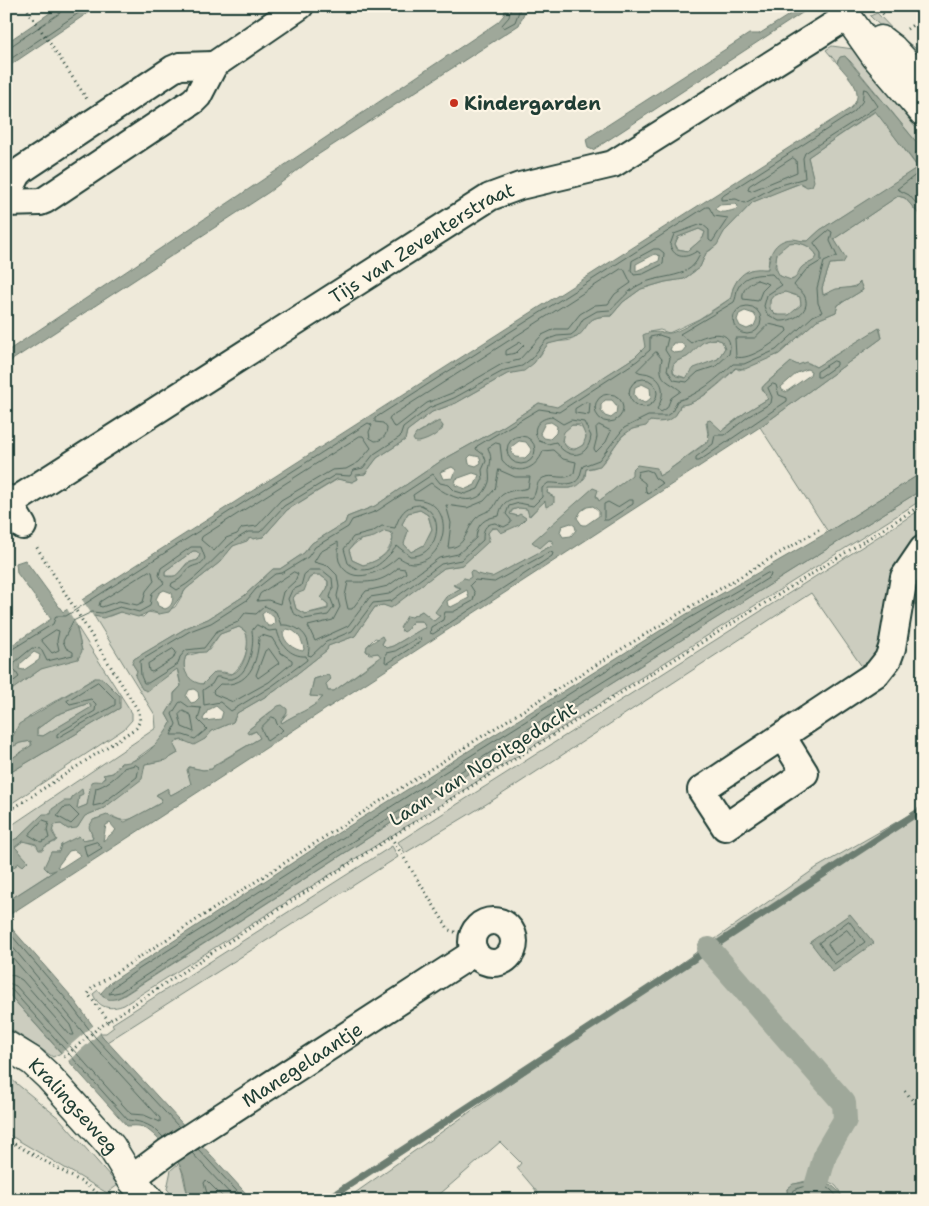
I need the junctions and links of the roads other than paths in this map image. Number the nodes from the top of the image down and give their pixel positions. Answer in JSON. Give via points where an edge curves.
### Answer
{"nodes":[{"id":1,"x":300,"y":6,"type":"edge"},
{"id":2,"x":844,"y":11,"type":"edge"},
{"id":3,"x":214,"y":66,"type":"junction"},
{"id":4,"x":923,"y":81,"type":"edge"},
{"id":5,"x":923,"y":112,"type":"edge"},
{"id":6,"x":6,"y":197,"type":"edge"},
{"id":7,"x":6,"y":203,"type":"edge"},
{"id":8,"x":8,"y":501,"type":"edge"},
{"id":9,"x":23,"y":526,"type":"road end"},
{"id":10,"x":923,"y":549,"type":"edge"},
{"id":11,"x":782,"y":736,"type":"dead end"},
{"id":12,"x":474,"y":946,"type":"road end"},
{"id":13,"x":6,"y":1045,"type":"edge"},
{"id":14,"x":6,"y":1063,"type":"edge"},
{"id":15,"x":131,"y":1179,"type":"junction"},
{"id":16,"x":150,"y":1200,"type":"edge"}],
"edges":[{"from":1,"to":3,"type":"street"},
{"from":2,"to":4,"type":"main road","via":[[893,48]]},
{"from":2,"to":5,"type":"main road","via":[[876,57]]},
{"from":2,"to":8,"type":"street","name":"Tijs van Zeventerstraat","via":[[613,164],[520,186],[490,197]]},
{"from":3,"to":6,"type":"street","via":[[173,69],[24,169]]},
{"from":3,"to":7,"type":"street","via":[[193,100],[45,200]]},
{"from":8,"to":9,"type":"street"},
{"from":10,"to":11,"type":"street","via":[[904,577],[892,648],[883,667],[865,683]]},
{"from":12,"to":15,"type":"street","name":"Manegelaantje"},
{"from":13,"to":15,"type":"main road","name":"Kralingseweg","via":[[32,1061],[48,1076],[111,1146]]},
{"from":14,"to":15,"type":"main road","name":"Kralingseweg","via":[[22,1074]]},
{"from":15,"to":16,"type":"main road","name":"Kralingseweg"}]}
